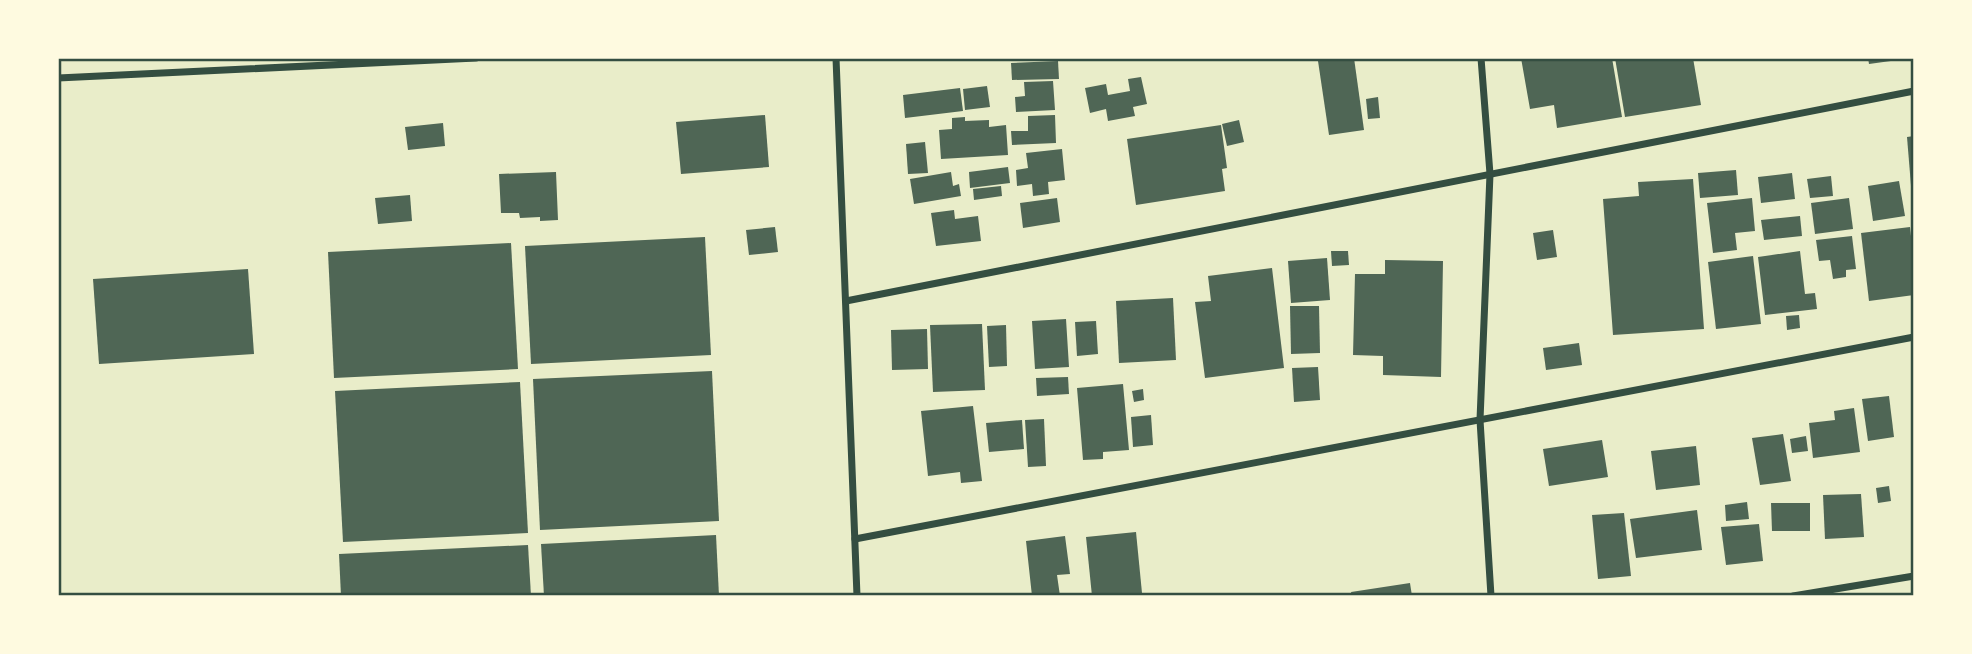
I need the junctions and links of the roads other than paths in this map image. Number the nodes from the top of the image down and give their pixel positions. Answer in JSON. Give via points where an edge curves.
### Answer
{"nodes":[{"id":1,"x":476,"y":58,"type":"edge"},
{"id":2,"x":836,"y":58,"type":"edge"},
{"id":3,"x":1481,"y":58,"type":"edge"},
{"id":4,"x":58,"y":78,"type":"edge"},
{"id":5,"x":1914,"y":91,"type":"edge"},
{"id":6,"x":1490,"y":174,"type":"junction"},
{"id":7,"x":846,"y":301,"type":"junction"},
{"id":8,"x":1914,"y":337,"type":"edge"},
{"id":9,"x":1480,"y":420,"type":"junction"},
{"id":10,"x":855,"y":539,"type":"junction"},
{"id":11,"x":1914,"y":576,"type":"edge"},
{"id":12,"x":857,"y":596,"type":"edge"},
{"id":13,"x":1490,"y":596,"type":"edge"},
{"id":14,"x":1793,"y":596,"type":"edge"}],
"edges":[{"from":1,"to":4,"type":"street"},
{"from":2,"to":7,"type":"street"},
{"from":3,"to":6,"type":"street"},
{"from":5,"to":6,"type":"street"},
{"from":6,"to":7,"type":"street"},
{"from":6,"to":9,"type":"street"},
{"from":7,"to":10,"type":"street"},
{"from":8,"to":9,"type":"street"},
{"from":9,"to":10,"type":"street"},
{"from":9,"to":13,"type":"street"},
{"from":10,"to":12,"type":"street"},
{"from":11,"to":14,"type":"street"}]}
